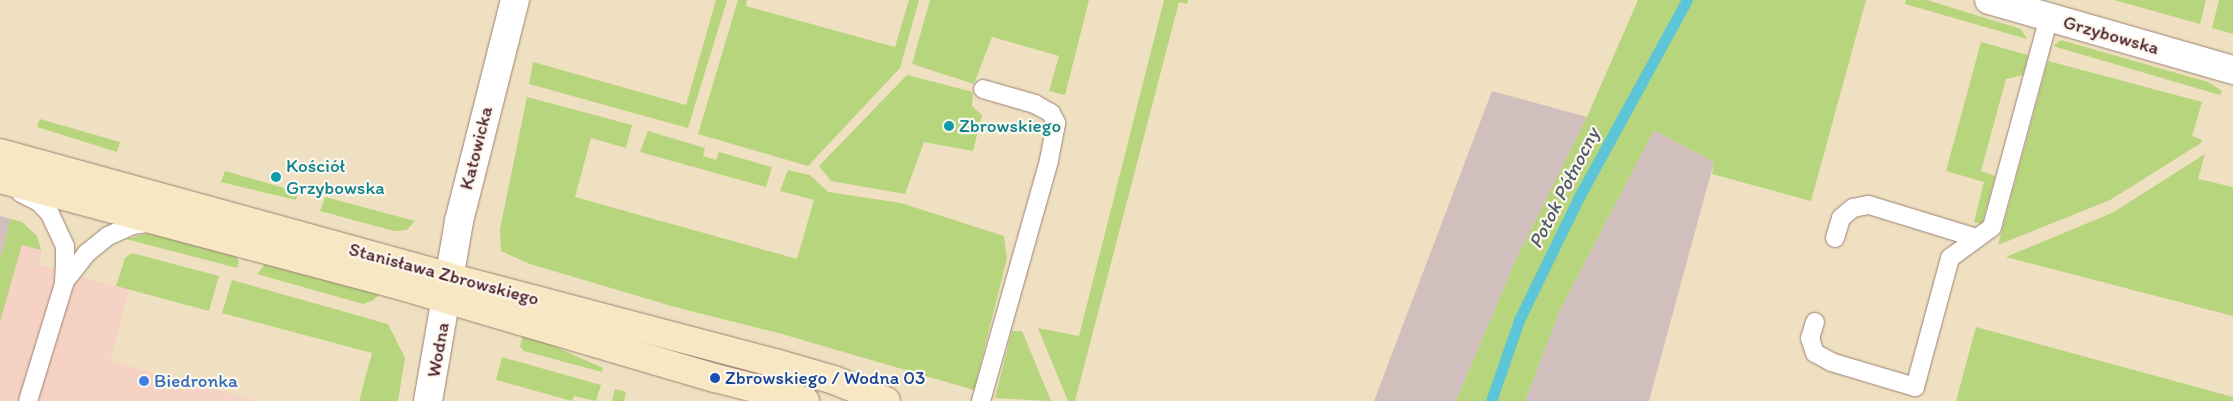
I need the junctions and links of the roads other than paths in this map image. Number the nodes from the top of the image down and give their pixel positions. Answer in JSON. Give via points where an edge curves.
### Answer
{"nodes":[{"id":1,"x":515,"y":0,"type":"edge"},
{"id":2,"x":1989,"y":0,"type":"edge"},
{"id":3,"x":2049,"y":17,"type":"junction"},
{"id":4,"x":2233,"y":70,"type":"edge"},
{"id":5,"x":983,"y":89,"type":"dead end"},
{"id":6,"x":0,"y":153,"type":"edge"},
{"id":7,"x":0,"y":181,"type":"edge"},
{"id":8,"x":160,"y":221,"type":"junction"},
{"id":9,"x":1835,"y":238,"type":"dead end"},
{"id":10,"x":1977,"y":238,"type":"junction"},
{"id":11,"x":64,"y":284,"type":"junction"},
{"id":12,"x":448,"y":288,"type":"junction"},
{"id":13,"x":1815,"y":322,"type":"dead end"},
{"id":14,"x":28,"y":401,"type":"edge"},
{"id":15,"x":428,"y":401,"type":"edge"},
{"id":16,"x":805,"y":401,"type":"edge"},
{"id":17,"x":886,"y":401,"type":"edge"},
{"id":18,"x":981,"y":401,"type":"edge"}],
"edges":[{"from":1,"to":12,"type":"street","name":"Katowicka","via":[[459,221]]},
{"from":2,"to":3,"type":"street","name":"Grzybowska"},
{"from":3,"to":4,"type":"street","name":"Grzybowska"},
{"from":3,"to":10,"type":"lane","via":[[1992,227]]},
{"from":5,"to":18,"type":"lane","via":[[1035,104],[1051,112],[1056,122],[1049,160]]},
{"from":6,"to":12,"type":"street","name":"Stanisława Zbrowskiego"},
{"from":7,"to":8,"type":"street","name":"Stanisława Zbrowskiego"},
{"from":7,"to":11,"type":"lane","via":[[39,202],[50,214],[64,246]]},
{"from":8,"to":11,"type":"lane","via":[[133,225],[108,236],[87,252]]},
{"from":8,"to":12,"type":"street","name":"Stanisława Zbrowskiego"},
{"from":9,"to":10,"type":"lane","via":[[1840,218],[1853,208],[1869,205]]},
{"from":10,"to":13,"type":"lane","via":[[1950,258],[1914,387],[1831,362],[1815,353],[1810,338]]},
{"from":11,"to":14,"type":"lane"},
{"from":12,"to":15,"type":"street","name":"Wodna"},
{"from":12,"to":16,"type":"street","name":"Stanisława Zbrowskiego","via":[[715,378]]},
{"from":12,"to":17,"type":"street","name":"Stanisława Zbrowskiego","via":[[775,362],[834,380]]}]}
